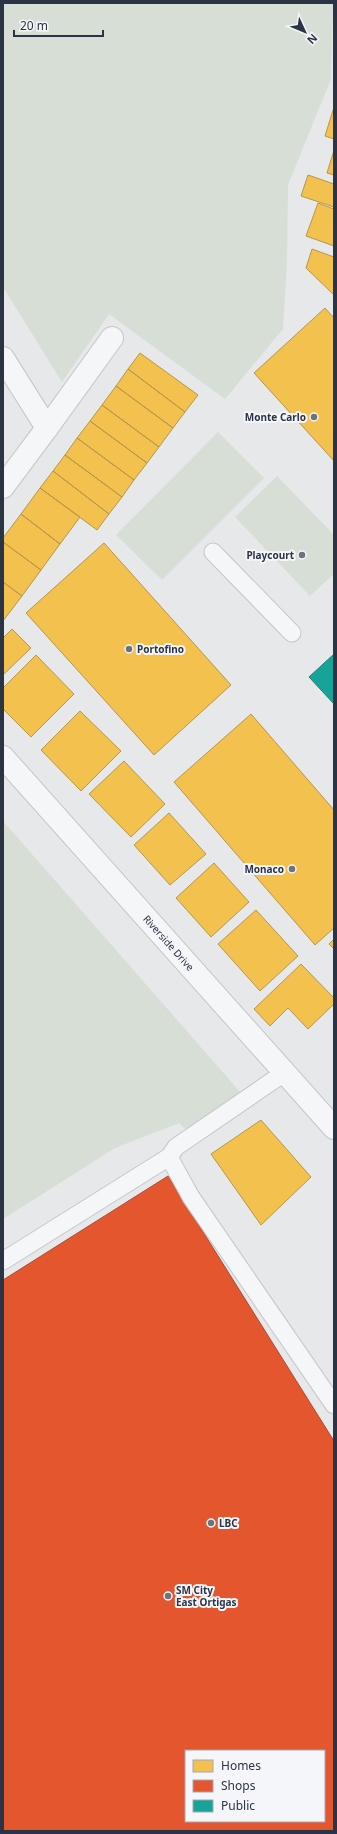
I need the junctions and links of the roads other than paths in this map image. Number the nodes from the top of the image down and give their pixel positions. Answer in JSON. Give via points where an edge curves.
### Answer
{"nodes":[{"id":1,"x":112,"y":338,"type":"dead end"},
{"id":2,"x":3,"y":358,"type":"edge"},
{"id":3,"x":48,"y":428,"type":"junction"},
{"id":4,"x":3,"y":486,"type":"edge"},
{"id":5,"x":213,"y":552,"type":"dead end"},
{"id":6,"x":292,"y":633,"type":"dead end"},
{"id":7,"x":3,"y":757,"type":"edge"},
{"id":8,"x":284,"y":1072,"type":"junction"},
{"id":9,"x":334,"y":1128,"type":"edge"},
{"id":10,"x":169,"y":1157,"type":"junction"},
{"id":11,"x":3,"y":1261,"type":"edge"},
{"id":12,"x":334,"y":1405,"type":"edge"}],
"edges":[{"from":1,"to":3,"type":"street"},
{"from":2,"to":3,"type":"street"},
{"from":3,"to":4,"type":"street"},
{"from":5,"to":6,"type":"lane"},
{"from":7,"to":8,"type":"street","name":"Riverside Drive"},
{"from":8,"to":9,"type":"street","name":"Riverside Drive"},
{"from":8,"to":10,"type":"lane","via":[[176,1146]]},
{"from":10,"to":11,"type":"lane"},
{"from":10,"to":12,"type":"lane","via":[[191,1197]]}]}
